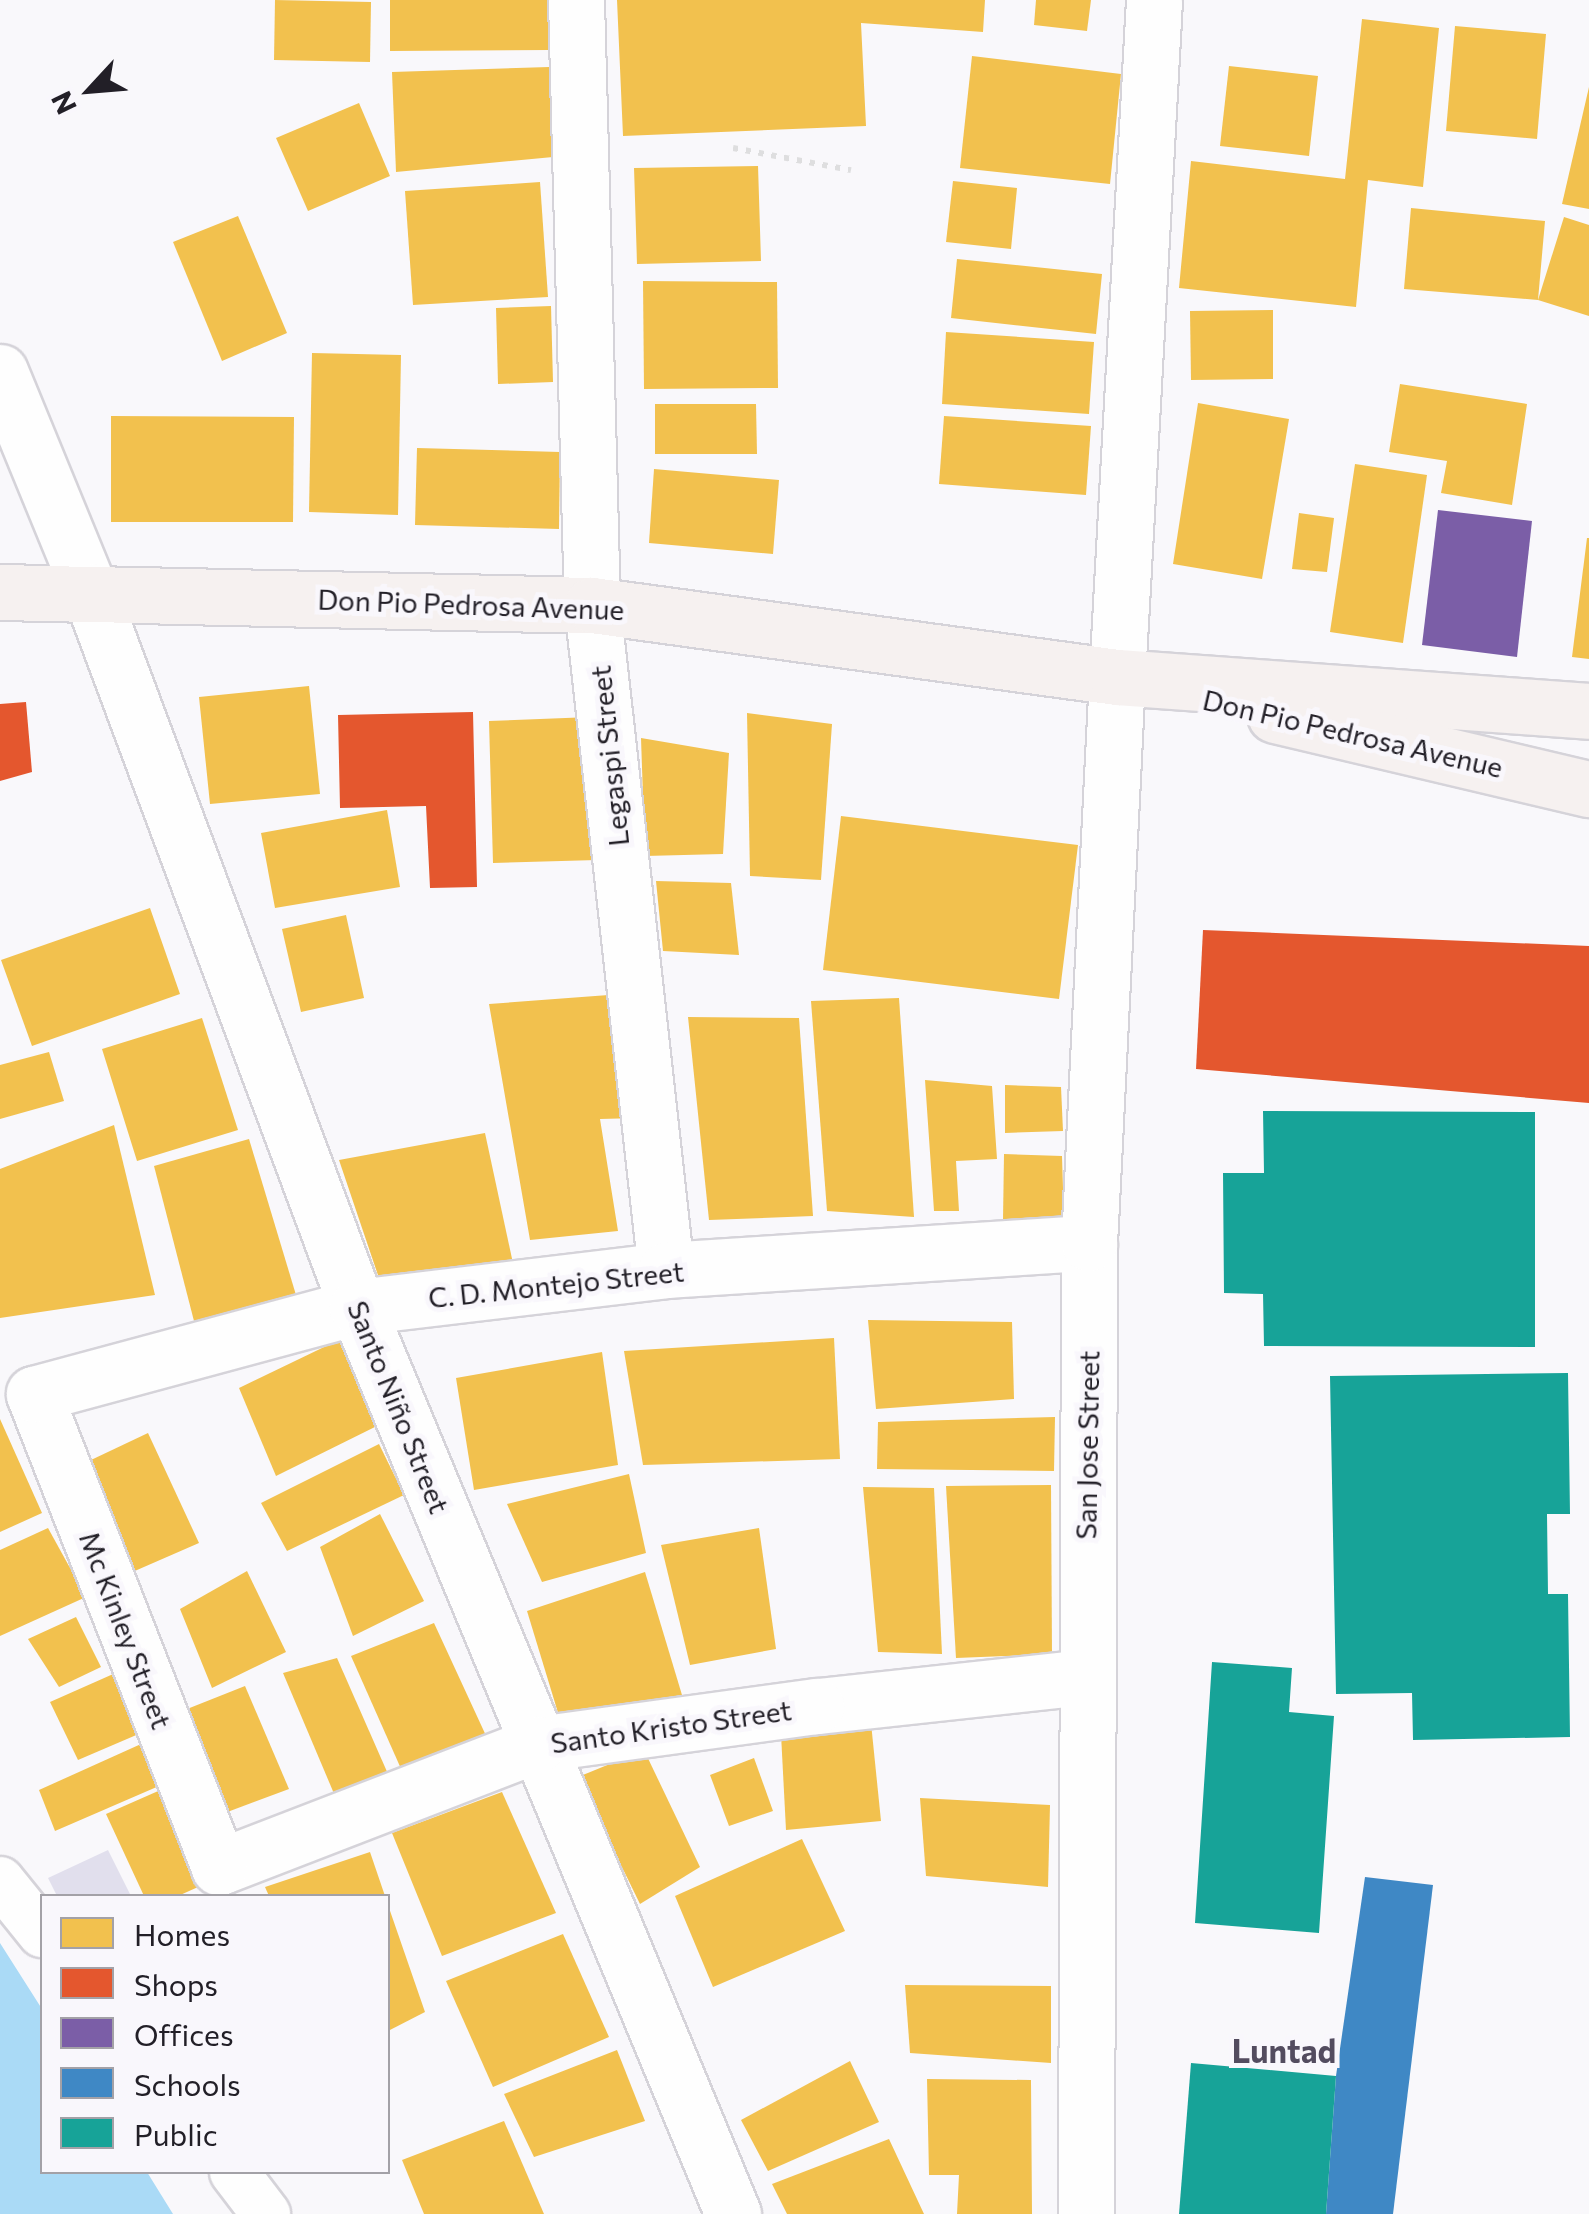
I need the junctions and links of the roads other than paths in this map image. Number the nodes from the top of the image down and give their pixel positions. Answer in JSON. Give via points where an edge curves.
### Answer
{"nodes":[{"id":1,"x":576,"y":0,"type":"edge"},
{"id":2,"x":1154,"y":0,"type":"edge"},
{"id":3,"x":0,"y":372,"type":"edge"},
{"id":4,"x":90,"y":591,"type":"junction"},
{"id":5,"x":0,"y":592,"type":"edge"},
{"id":6,"x":592,"y":605,"type":"junction"},
{"id":7,"x":1117,"y":677,"type":"junction"},
{"id":8,"x":1589,"y":710,"type":"edge"},
{"id":9,"x":1589,"y":789,"type":"edge"},
{"id":10,"x":1088,"y":1242,"type":"junction"},
{"id":11,"x":666,"y":1270,"type":"junction"},
{"id":12,"x":358,"y":1307,"type":"junction"},
{"id":13,"x":34,"y":1394,"type":"joint"},
{"id":14,"x":1085,"y":1677,"type":"junction"},
{"id":15,"x":538,"y":1744,"type":"junction"},
{"id":16,"x":219,"y":1867,"type":"joint"},
{"id":17,"x":0,"y":1881,"type":"edge"},
{"id":18,"x":40,"y":1931,"type":"edge"},
{"id":19,"x":236,"y":2174,"type":"edge"},
{"id":20,"x":266,"y":2214,"type":"edge"},
{"id":21,"x":733,"y":2214,"type":"edge"},
{"id":22,"x":1086,"y":2214,"type":"edge"}],
"edges":[{"from":1,"to":6,"type":"street","name":"Legaspi Street"},
{"from":2,"to":7,"type":"street","name":"San Jose Street"},
{"from":3,"to":4,"type":"street","name":"Santo Niño Street"},
{"from":4,"to":5,"type":"highway","name":"Don Pio Pedrosa Avenue"},
{"from":4,"to":6,"type":"highway","name":"Don Pio Pedrosa Avenue"},
{"from":4,"to":12,"type":"street","name":"Santo Niño Street"},
{"from":6,"to":7,"type":"highway","name":"Don Pio Pedrosa Avenue"},
{"from":6,"to":11,"type":"street","name":"Legaspi Street"},
{"from":7,"to":8,"type":"highway","name":"Don Pio Pedrosa Avenue"},
{"from":7,"to":9,"type":"highway","name":"Don Pio Pedrosa Avenue"},
{"from":7,"to":10,"type":"street","name":"San Jose Street"},
{"from":10,"to":11,"type":"street","name":"C. D. Montejo Street"},
{"from":10,"to":14,"type":"street","name":"San Jose Street"},
{"from":11,"to":12,"type":"street","name":"C. D. Montejo Street"},
{"from":12,"to":13,"type":"street","name":"C. D. Montejo Street"},
{"from":12,"to":15,"type":"street","name":"Santo Niño Street"},
{"from":13,"to":16,"type":"street","name":"Mc Kinley Street"},
{"from":14,"to":15,"type":"street","name":"Santo Kristo Street"},
{"from":14,"to":22,"type":"street","name":"San Jose Street"},
{"from":15,"to":16,"type":"street","name":"Santo Kristo Street"},
{"from":15,"to":21,"type":"street","name":"Santo Niño Street"},
{"from":17,"to":18,"type":"street"},
{"from":19,"to":20,"type":"street"}]}
